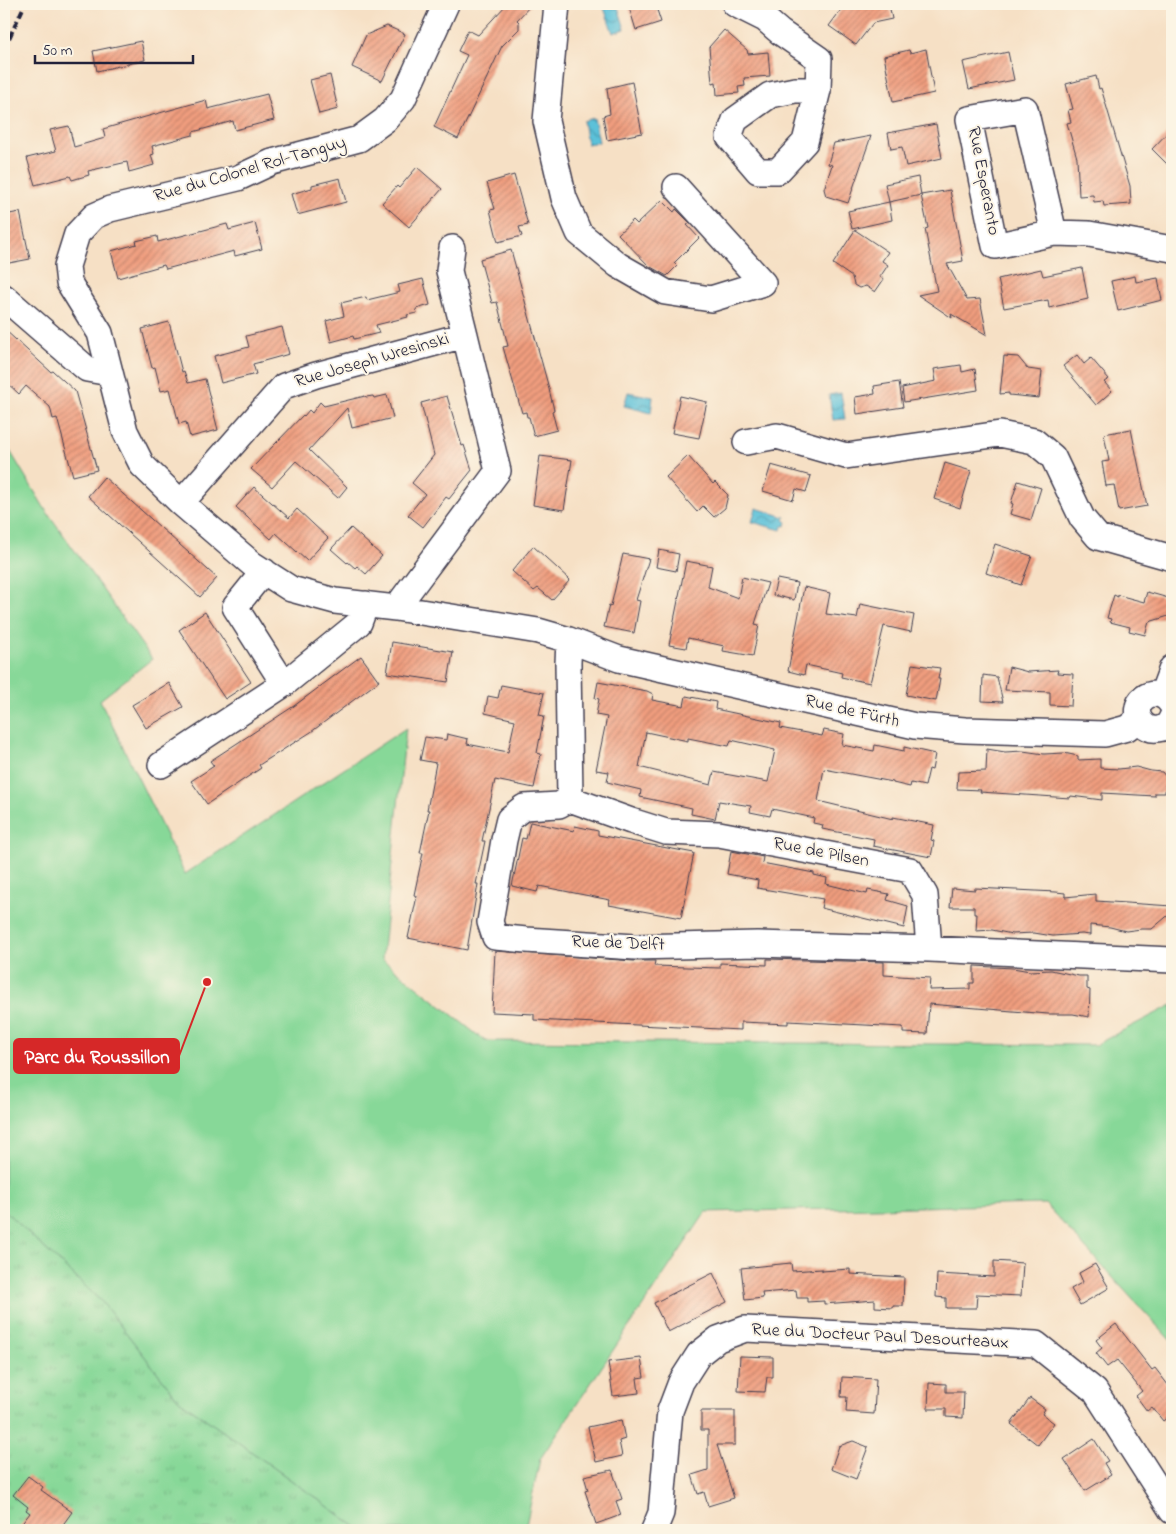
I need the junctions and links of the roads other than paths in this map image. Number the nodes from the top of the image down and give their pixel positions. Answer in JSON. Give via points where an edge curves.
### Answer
{"nodes":[{"id":1,"x":446,"y":4,"type":"edge"},
{"id":2,"x":557,"y":4,"type":"edge"},
{"id":3,"x":735,"y":4,"type":"edge"},
{"id":4,"x":818,"y":90,"type":"dead end"},
{"id":5,"x":676,"y":187,"type":"dead end"},
{"id":6,"x":1054,"y":233,"type":"junction"},
{"id":7,"x":452,"y":248,"type":"dead end"},
{"id":8,"x":1172,"y":249,"type":"edge"},
{"id":9,"x":4,"y":297,"type":"edge"},
{"id":10,"x":465,"y":335,"type":"junction"},
{"id":11,"x":110,"y":373,"type":"junction"},
{"id":12,"x":746,"y":442,"type":"dead end"},
{"id":13,"x":181,"y":503,"type":"junction"},
{"id":14,"x":1172,"y":558,"type":"edge"},
{"id":15,"x":264,"y":571,"type":"junction"},
{"id":16,"x":366,"y":604,"type":"junction"},
{"id":17,"x":396,"y":608,"type":"junction"},
{"id":18,"x":569,"y":640,"type":"junction"},
{"id":19,"x":1172,"y":668,"type":"edge"},
{"id":20,"x":284,"y":684,"type":"junction"},
{"id":21,"x":1170,"y":712,"type":"edge"},
{"id":22,"x":161,"y":765,"type":"dead end"},
{"id":23,"x":570,"y":799,"type":"junction"},
{"id":24,"x":929,"y":948,"type":"junction"},
{"id":25,"x":1172,"y":960,"type":"edge"},
{"id":26,"x":1172,"y":1511,"type":"edge"},
{"id":27,"x":654,"y":1530,"type":"edge"}],
"edges":[{"from":1,"to":11,"type":"street","name":"Rue du Colonel Rol-Tanguy","via":[[403,99],[385,120],[358,139],[272,162],[238,178],[110,209],[94,216],[77,234],[67,266],[69,283],[100,333]]},
{"from":2,"to":5,"type":"street","via":[[546,121],[564,198],[579,233],[618,265],[665,292],[711,300],[763,283]]},
{"from":3,"to":4,"type":"street","via":[[765,19],[819,59]]},
{"from":6,"to":6,"type":"street","name":"Rue Esperanto","via":[[1025,109],[969,119],[995,246]]},
{"from":6,"to":8,"type":"street","name":"Rue Esperanto","via":[[1089,234]]},
{"from":7,"to":10,"type":"street","name":"Rue Joseph Wresinski","via":[[449,271]]},
{"from":9,"to":11,"type":"street","via":[[87,369]]},
{"from":10,"to":13,"type":"street","name":"Rue Joseph Wresinski","via":[[284,386]]},
{"from":10,"to":17,"type":"street","name":"Rue Joseph Wresinski","via":[[498,471]]},
{"from":11,"to":13,"type":"street","name":"Rue du Colonel Rol-Tanguy","via":[[125,431],[142,465]]},
{"from":12,"to":14,"type":"street","via":[[777,436],[846,456],[1000,434],[1034,441],[1053,457],[1082,518],[1098,537]]},
{"from":13,"to":15,"type":"street","name":"Rue du Colonel Rol-Tanguy"},
{"from":15,"to":16,"type":"street","name":"Rue du Colonel Rol-Tanguy","via":[[291,588],[335,601]]},
{"from":15,"to":20,"type":"street","via":[[235,607]]},
{"from":16,"to":17,"type":"street","name":"Rue du Colonel Rol-Tanguy"},
{"from":16,"to":20,"type":"street","via":[[359,623]]},
{"from":17,"to":18,"type":"street","name":"Rue du Colonel Rol-Tanguy","via":[[538,631]]},
{"from":18,"to":21,"type":"street","name":"Rue de Fürth","via":[[619,660],[915,726],[1105,734],[1127,728],[1139,719],[1139,702],[1154,693]]},
{"from":18,"to":23,"type":"street"},
{"from":19,"to":21,"type":"street"},
{"from":20,"to":22,"type":"street"},
{"from":23,"to":24,"type":"street","name":"Rue de Pilsen","via":[[666,832],[719,834],[910,870],[924,895]]},
{"from":23,"to":24,"type":"street","name":"Rue de Delft","via":[[559,805],[524,807],[509,819],[490,922],[495,936],[634,946],[757,944]]},
{"from":24,"to":25,"type":"street"},
{"from":26,"to":27,"type":"street","name":"Rue du Docteur Paul Desourteaux","via":[[1095,1391],[1036,1344],[744,1329],[718,1339],[698,1354],[681,1382],[670,1412],[662,1513]]}]}
